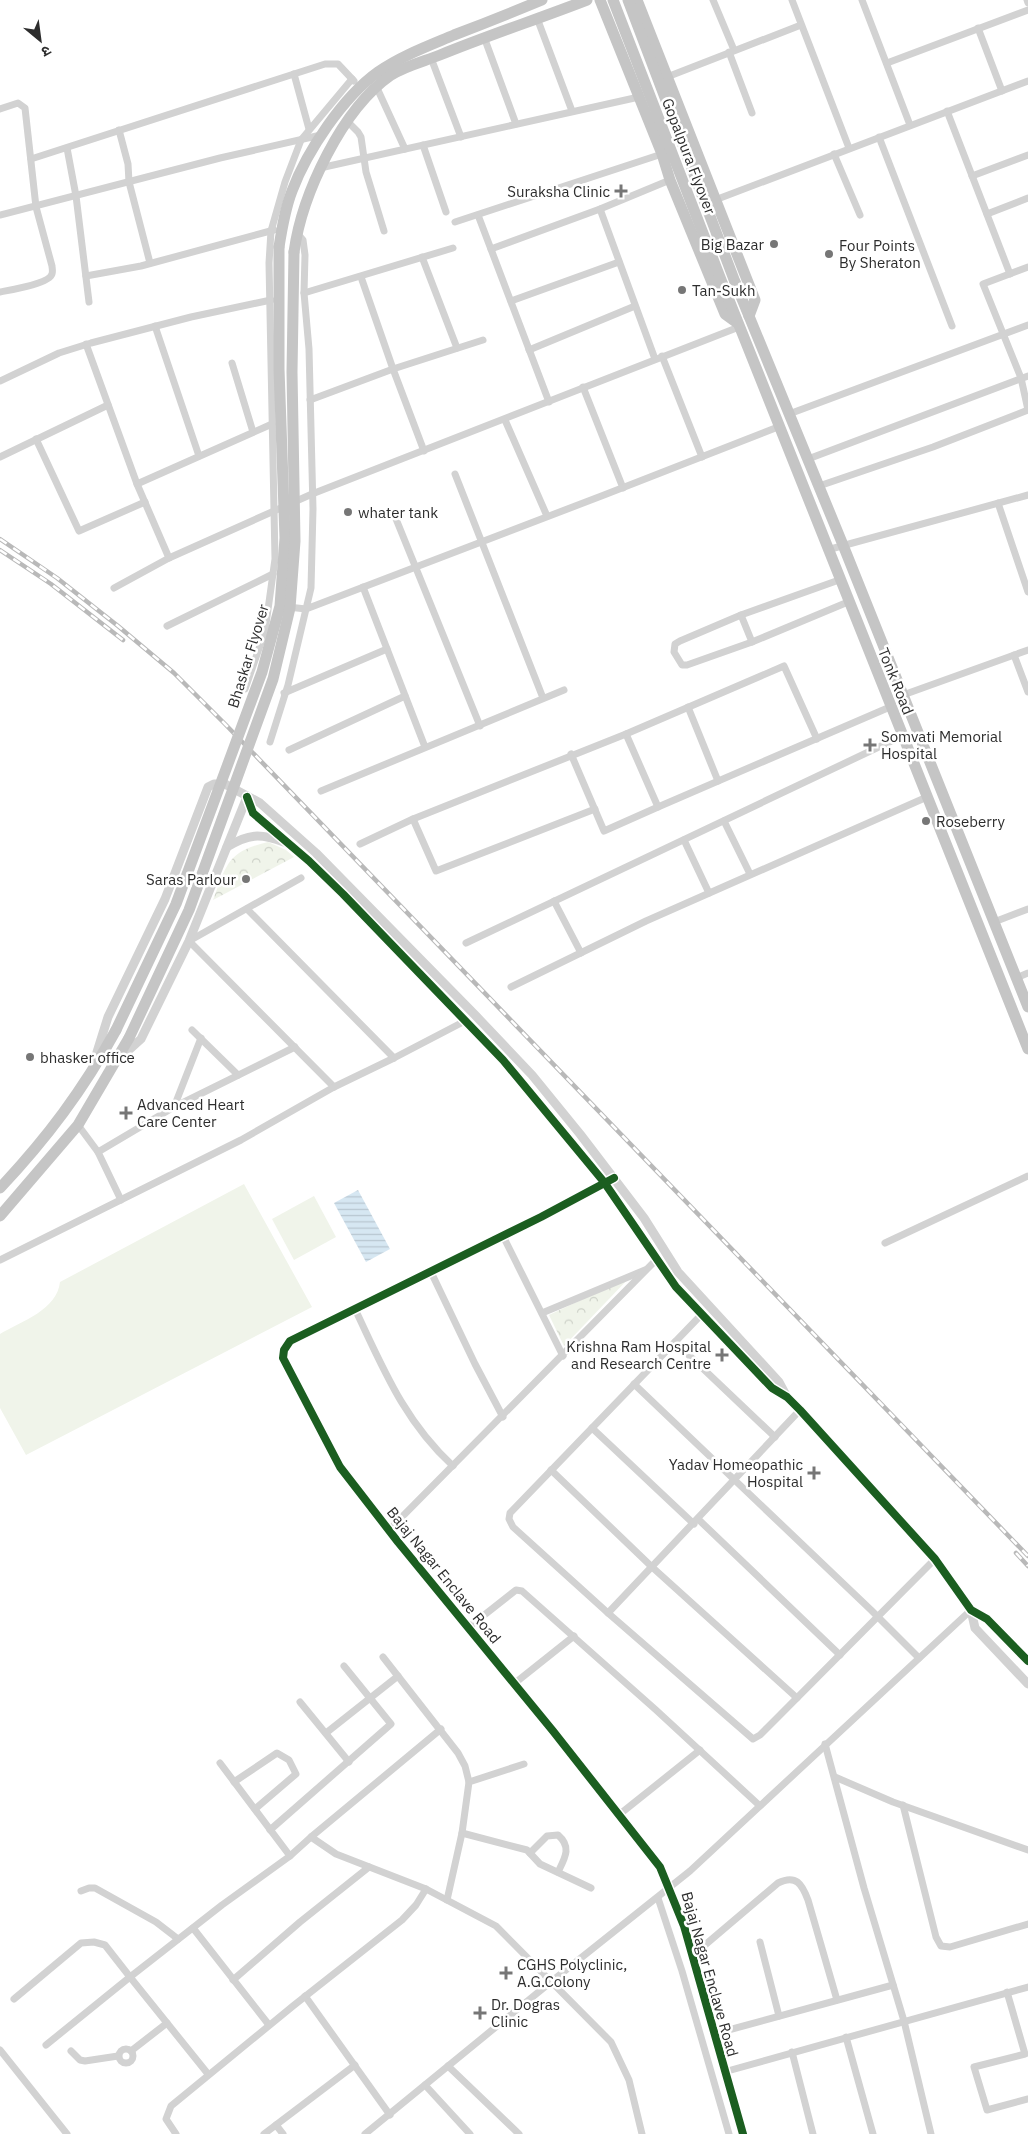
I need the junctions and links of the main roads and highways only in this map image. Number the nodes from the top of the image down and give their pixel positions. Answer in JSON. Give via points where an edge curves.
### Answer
{"nodes":[{"id":1,"x":542,"y":0,"type":"edge"},
{"id":2,"x":587,"y":0,"type":"edge"},
{"id":3,"x":600,"y":0,"type":"edge"},
{"id":4,"x":613,"y":0,"type":"edge"},
{"id":5,"x":628,"y":0,"type":"edge"},
{"id":6,"x":637,"y":0,"type":"edge"},
{"id":7,"x":684,"y":119,"type":"junction"},
{"id":8,"x":652,"y":131,"type":"junction"},
{"id":9,"x":749,"y":316,"type":"junction"},
{"id":10,"x":738,"y":325,"type":"junction"},
{"id":11,"x":1028,"y":1007,"type":"edge"},
{"id":12,"x":1028,"y":1049,"type":"edge"},
{"id":13,"x":0,"y":1188,"type":"edge"},
{"id":14,"x":0,"y":1216,"type":"edge"}],
"edges":[{"from":1,"to":13,"type":"main road","name":"Bhaskar Flyover","bridge":true,"via":[[400,58],[356,83],[296,180],[276,230],[279,247],[279,369],[285,538],[280,606],[262,672],[176,904],[116,1030],[52,1130]]},
{"from":2,"to":14,"type":"main road","name":"Bhaskar Flyover","bridge":true,"via":[[392,75],[348,122],[320,168],[297,233],[294,252],[295,541],[290,608],[273,679],[189,910],[129,1038],[78,1124]]},
{"from":3,"to":8,"type":"main road"},
{"from":4,"to":10,"type":"main road","name":"Gopalpura Flyover","bridge":true},
{"from":5,"to":9,"type":"main road","name":"Gopalpura Flyover","bridge":true},
{"from":6,"to":7,"type":"main road"},
{"from":7,"to":8,"type":"main road"},
{"from":7,"to":9,"type":"main road","via":[[754,300]]},
{"from":8,"to":10,"type":"main road","via":[[726,314]]},
{"from":9,"to":11,"type":"main road","name":"Tonk Road"},
{"from":10,"to":12,"type":"main road","name":"Tonk Road"}]}
